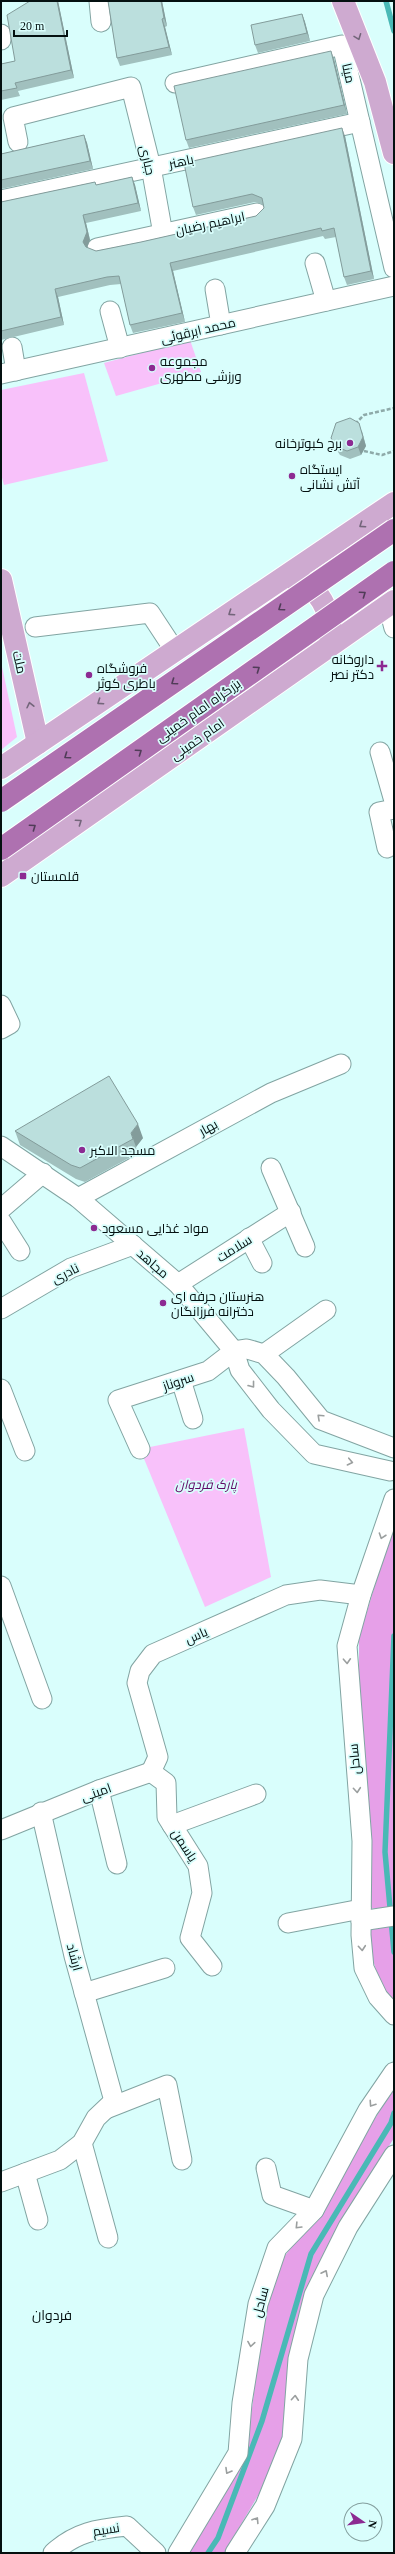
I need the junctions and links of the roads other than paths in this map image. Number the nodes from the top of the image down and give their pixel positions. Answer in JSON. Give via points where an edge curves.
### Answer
{"nodes":[{"id":1,"x":99,"y":1,"type":"edge"},
{"id":2,"x":344,"y":1,"type":"edge"},
{"id":3,"x":101,"y":22,"type":"dead end"},
{"id":4,"x":1,"y":34,"type":"edge"},
{"id":5,"x":1,"y":40,"type":"edge"},
{"id":6,"x":175,"y":83,"type":"dead end"},
{"id":7,"x":360,"y":122,"type":"junction"},
{"id":8,"x":18,"y":142,"type":"dead end"},
{"id":9,"x":394,"y":153,"type":"edge"},
{"id":10,"x":151,"y":167,"type":"junction"},
{"id":11,"x":1,"y":200,"type":"edge"},
{"id":12,"x":257,"y":213,"type":"edge"},
{"id":13,"x":163,"y":234,"type":"junction"},
{"id":14,"x":97,"y":248,"type":"dead end"},
{"id":15,"x":316,"y":263,"type":"dead end"},
{"id":16,"x":394,"y":268,"type":"edge"},
{"id":17,"x":394,"y":286,"type":"edge"},
{"id":18,"x":215,"y":289,"type":"dead end"},
{"id":19,"x":326,"y":301,"type":"junction"},
{"id":20,"x":110,"y":311,"type":"dead end"},
{"id":21,"x":221,"y":325,"type":"junction"},
{"id":22,"x":12,"y":347,"type":"dead end"},
{"id":23,"x":120,"y":348,"type":"junction"},
{"id":24,"x":8,"y":372,"type":"edge"},
{"id":25,"x":394,"y":503,"type":"edge"},
{"id":26,"x":394,"y":530,"type":"edge"},
{"id":27,"x":317,"y":555,"type":"junction"},
{"id":28,"x":394,"y":572,"type":"edge"},
{"id":29,"x":286,"y":576,"type":"junction"},
{"id":30,"x":1,"y":580,"type":"edge"},
{"id":31,"x":391,"y":603,"type":"edge"},
{"id":32,"x":364,"y":622,"type":"junction"},
{"id":33,"x":35,"y":628,"type":"dead end"},
{"id":34,"x":394,"y":628,"type":"edge"},
{"id":35,"x":328,"y":647,"type":"junction"},
{"id":36,"x":175,"y":651,"type":"junction"},
{"id":37,"x":38,"y":743,"type":"junction"},
{"id":38,"x":380,"y":752,"type":"dead end"},
{"id":39,"x":1,"y":768,"type":"edge"},
{"id":40,"x":1,"y":801,"type":"edge"},
{"id":41,"x":394,"y":801,"type":"edge"},
{"id":42,"x":386,"y":811,"type":"edge"},
{"id":43,"x":387,"y":848,"type":"dead end"},
{"id":44,"x":1,"y":849,"type":"edge"},
{"id":45,"x":1,"y":876,"type":"edge"},
{"id":46,"x":1,"y":1005,"type":"edge"},
{"id":47,"x":1,"y":1029,"type":"edge"},
{"id":48,"x":341,"y":1064,"type":"dead end"},
{"id":49,"x":1,"y":1146,"type":"edge"},
{"id":50,"x":271,"y":1168,"type":"dead end"},
{"id":51,"x":43,"y":1173,"type":"junction"},
{"id":52,"x":78,"y":1198,"type":"junction"},
{"id":53,"x":1,"y":1208,"type":"edge"},
{"id":54,"x":291,"y":1212,"type":"junction"},
{"id":55,"x":1,"y":1221,"type":"edge"},
{"id":56,"x":249,"y":1238,"type":"junction"},
{"id":57,"x":132,"y":1245,"type":"junction"},
{"id":58,"x":305,"y":1247,"type":"dead end"},
{"id":59,"x":20,"y":1250,"type":"dead end"},
{"id":60,"x":262,"y":1263,"type":"dead end"},
{"id":61,"x":178,"y":1284,"type":"junction"},
{"id":62,"x":1,"y":1309,"type":"edge"},
{"id":63,"x":326,"y":1310,"type":"dead end"},
{"id":64,"x":234,"y":1351,"type":"junction"},
{"id":65,"x":264,"y":1354,"type":"junction"},
{"id":66,"x":181,"y":1380,"type":"junction"},
{"id":67,"x":1,"y":1389,"type":"edge"},
{"id":68,"x":193,"y":1419,"type":"dead end"},
{"id":69,"x":394,"y":1448,"type":"edge"},
{"id":70,"x":140,"y":1449,"type":"dead end"},
{"id":71,"x":25,"y":1451,"type":"dead end"},
{"id":72,"x":394,"y":1451,"type":"edge"},
{"id":73,"x":392,"y":1474,"type":"edge"},
{"id":74,"x":394,"y":1499,"type":"edge"},
{"id":75,"x":1,"y":1586,"type":"edge"},
{"id":76,"x":361,"y":1595,"type":"junction"},
{"id":77,"x":42,"y":1699,"type":"dead end"},
{"id":78,"x":151,"y":1772,"type":"junction"},
{"id":79,"x":99,"y":1790,"type":"junction"},
{"id":80,"x":256,"y":1794,"type":"dead end"},
{"id":81,"x":41,"y":1812,"type":"junction"},
{"id":82,"x":172,"y":1825,"type":"junction"},
{"id":83,"x":1,"y":1830,"type":"edge"},
{"id":84,"x":117,"y":1864,"type":"dead end"},
{"id":85,"x":361,"y":1915,"type":"junction"},
{"id":86,"x":394,"y":1916,"type":"edge"},
{"id":87,"x":288,"y":1923,"type":"dead end"},
{"id":88,"x":212,"y":1966,"type":"dead end"},
{"id":89,"x":165,"y":1968,"type":"dead end"},
{"id":90,"x":84,"y":1993,"type":"junction"},
{"id":91,"x":394,"y":2015,"type":"edge"},
{"id":92,"x":394,"y":2072,"type":"edge"},
{"id":93,"x":110,"y":2105,"type":"junction"},
{"id":94,"x":82,"y":2143,"type":"junction"},
{"id":95,"x":394,"y":2155,"type":"edge"},
{"id":96,"x":182,"y":2160,"type":"dead end"},
{"id":97,"x":266,"y":2168,"type":"dead end"},
{"id":98,"x":25,"y":2173,"type":"junction"},
{"id":99,"x":1,"y":2182,"type":"edge"},
{"id":100,"x":314,"y":2210,"type":"junction"},
{"id":101,"x":38,"y":2220,"type":"dead end"},
{"id":102,"x":108,"y":2238,"type":"dead end"},
{"id":103,"x":242,"y":2548,"type":"edge"},
{"id":104,"x":53,"y":2553,"type":"edge"},
{"id":105,"x":156,"y":2553,"type":"edge"},
{"id":106,"x":178,"y":2553,"type":"edge"}],
"edges":[{"from":1,"to":3,"type":"street"},
{"from":2,"to":9,"type":"main road","one_way":true,"via":[[375,82]]},
{"from":4,"to":5,"type":"street"},
{"from":6,"to":7,"type":"street","name":"مینا","via":[[342,45]]},
{"from":7,"to":10,"type":"street","name":"باهنر"},
{"from":7,"to":16,"type":"street","name":"مینا"},
{"from":8,"to":10,"type":"street","name":"جباری","via":[[13,117],[131,87]]},
{"from":10,"to":11,"type":"street","name":"باهنر"},
{"from":10,"to":13,"type":"street","name":"جباری"},
{"from":12,"to":13,"type":"street","name":"ابراهیم رضیان"},
{"from":13,"to":14,"type":"street","name":"ابراهیم رضیان"},
{"from":15,"to":19,"type":"street"},
{"from":17,"to":19,"type":"street","name":"محمد ابرقوئی"},
{"from":18,"to":21,"type":"street"},
{"from":19,"to":21,"type":"street","name":"محمد ابرقوئی"},
{"from":20,"to":23,"type":"street"},
{"from":21,"to":23,"type":"street","name":"محمد ابرقوئی"},
{"from":22,"to":24,"type":"street"},
{"from":23,"to":24,"type":"street","name":"محمد ابرقوئی"},
{"from":25,"to":27,"type":"main road","one_way":true},
{"from":26,"to":40,"type":"highway","one_way":true,"bridge":true},
{"from":27,"to":29,"type":"main road"},
{"from":27,"to":32,"type":"main road","via":[[320,586],[329,600],[352,619]]},
{"from":44,"to":28,"type":"highway","name":"بزرگراه امام خمینی","one_way":true,"bridge":true},
{"from":29,"to":35,"type":"main road","via":[[299,580],[321,599],[329,614],[331,630]]},
{"from":29,"to":36,"type":"main road","one_way":true},
{"from":37,"to":30,"type":"main road","name":"ملت","one_way":true},
{"from":31,"to":32,"type":"main road","name":"امام خمینی"},
{"from":31,"to":34,"type":"street"},
{"from":32,"to":35,"type":"main road","name":"امام خمینی"},
{"from":33,"to":36,"type":"street","via":[[150,614]]},
{"from":45,"to":35,"type":"main road","name":"امام خمینی","one_way":true},
{"from":36,"to":37,"type":"main road","one_way":true},
{"from":37,"to":39,"type":"main road"},
{"from":38,"to":41,"type":"street"},
{"from":42,"to":43,"type":"street"},
{"from":46,"to":47,"type":"street","via":[[10,1024]]},
{"from":48,"to":52,"type":"street","name":"بهار","via":[[271,1093]]},
{"from":49,"to":51,"type":"street","name":"مجاهد"},
{"from":50,"to":54,"type":"street"},
{"from":51,"to":52,"type":"street","name":"مجاهد"},
{"from":51,"to":53,"type":"street"},
{"from":52,"to":57,"type":"street","name":"مجاهد"},
{"from":54,"to":56,"type":"street","name":"سلامت"},
{"from":54,"to":58,"type":"street"},
{"from":55,"to":59,"type":"street"},
{"from":56,"to":60,"type":"street"},
{"from":56,"to":61,"type":"street","name":"سلامت"},
{"from":57,"to":61,"type":"street","name":"مجاهد"},
{"from":57,"to":62,"type":"street","name":"نادری","via":[[71,1268]]},
{"from":61,"to":64,"type":"street","name":"مجاهد"},
{"from":63,"to":65,"type":"street"},
{"from":64,"to":65,"type":"street","via":[[247,1349]]},
{"from":64,"to":66,"type":"street","name":"سروناز","via":[[208,1371]]},
{"from":64,"to":73,"type":"street","name":"مجاهد","one_way":true,"via":[[240,1370],[271,1410],[314,1454]]},
{"from":69,"to":65,"type":"street","one_way":true,"via":[[321,1420]]},
{"from":66,"to":68,"type":"street"},
{"from":66,"to":70,"type":"street","name":"سروناز","via":[[118,1400]]},
{"from":67,"to":71,"type":"street"},
{"from":72,"to":73,"type":"street","via":[[390,1463]]},
{"from":74,"to":76,"type":"street","name":"ساحل","one_way":true},
{"from":75,"to":77,"type":"street"},
{"from":76,"to":78,"type":"street","name":"یاس","via":[[320,1590],[286,1595],[153,1654],[140,1671],[137,1683],[158,1757]]},
{"from":76,"to":85,"type":"street","name":"ساحل","one_way":true,"via":[[347,1646],[362,1841]]},
{"from":78,"to":79,"type":"street","name":"امینی"},
{"from":78,"to":82,"type":"street","name":"یاسمن","via":[[166,1783],[167,1817]]},
{"from":79,"to":81,"type":"street","name":"امینی"},
{"from":79,"to":84,"type":"street"},
{"from":80,"to":82,"type":"street"},
{"from":81,"to":83,"type":"street","name":"امینی"},
{"from":81,"to":90,"type":"street","name":"ارشاد"},
{"from":82,"to":88,"type":"street","name":"یاسمن","via":[[198,1866],[202,1893],[190,1938]]},
{"from":85,"to":86,"type":"street"},
{"from":85,"to":87,"type":"street"},
{"from":85,"to":91,"type":"street","name":"ساحل","one_way":true,"via":[[364,1968],[378,1997]]},
{"from":89,"to":90,"type":"street"},
{"from":90,"to":93,"type":"street","name":"ارشاد"},
{"from":92,"to":100,"type":"street","name":"ساحل","one_way":true,"via":[[368,2110]]},
{"from":93,"to":94,"type":"street","via":[[96,2118]]},
{"from":93,"to":96,"type":"street","via":[[167,2084]]},
{"from":94,"to":98,"type":"street","via":[[60,2160]]},
{"from":94,"to":102,"type":"street"},
{"from":103,"to":95,"type":"street","one_way":true,"via":[[265,2506],[292,2439],[298,2359],[314,2295],[348,2227]]},
{"from":97,"to":100,"type":"street","via":[[272,2194]]},
{"from":98,"to":99,"type":"street"},
{"from":98,"to":101,"type":"street"},
{"from":100,"to":106,"type":"street","name":"ساحل","one_way":true,"via":[[277,2248],[258,2304],[242,2403],[238,2453]]},
{"from":104,"to":105,"type":"street","name":"نسیم","via":[[65,2542],[95,2529],[127,2526]]}]}
